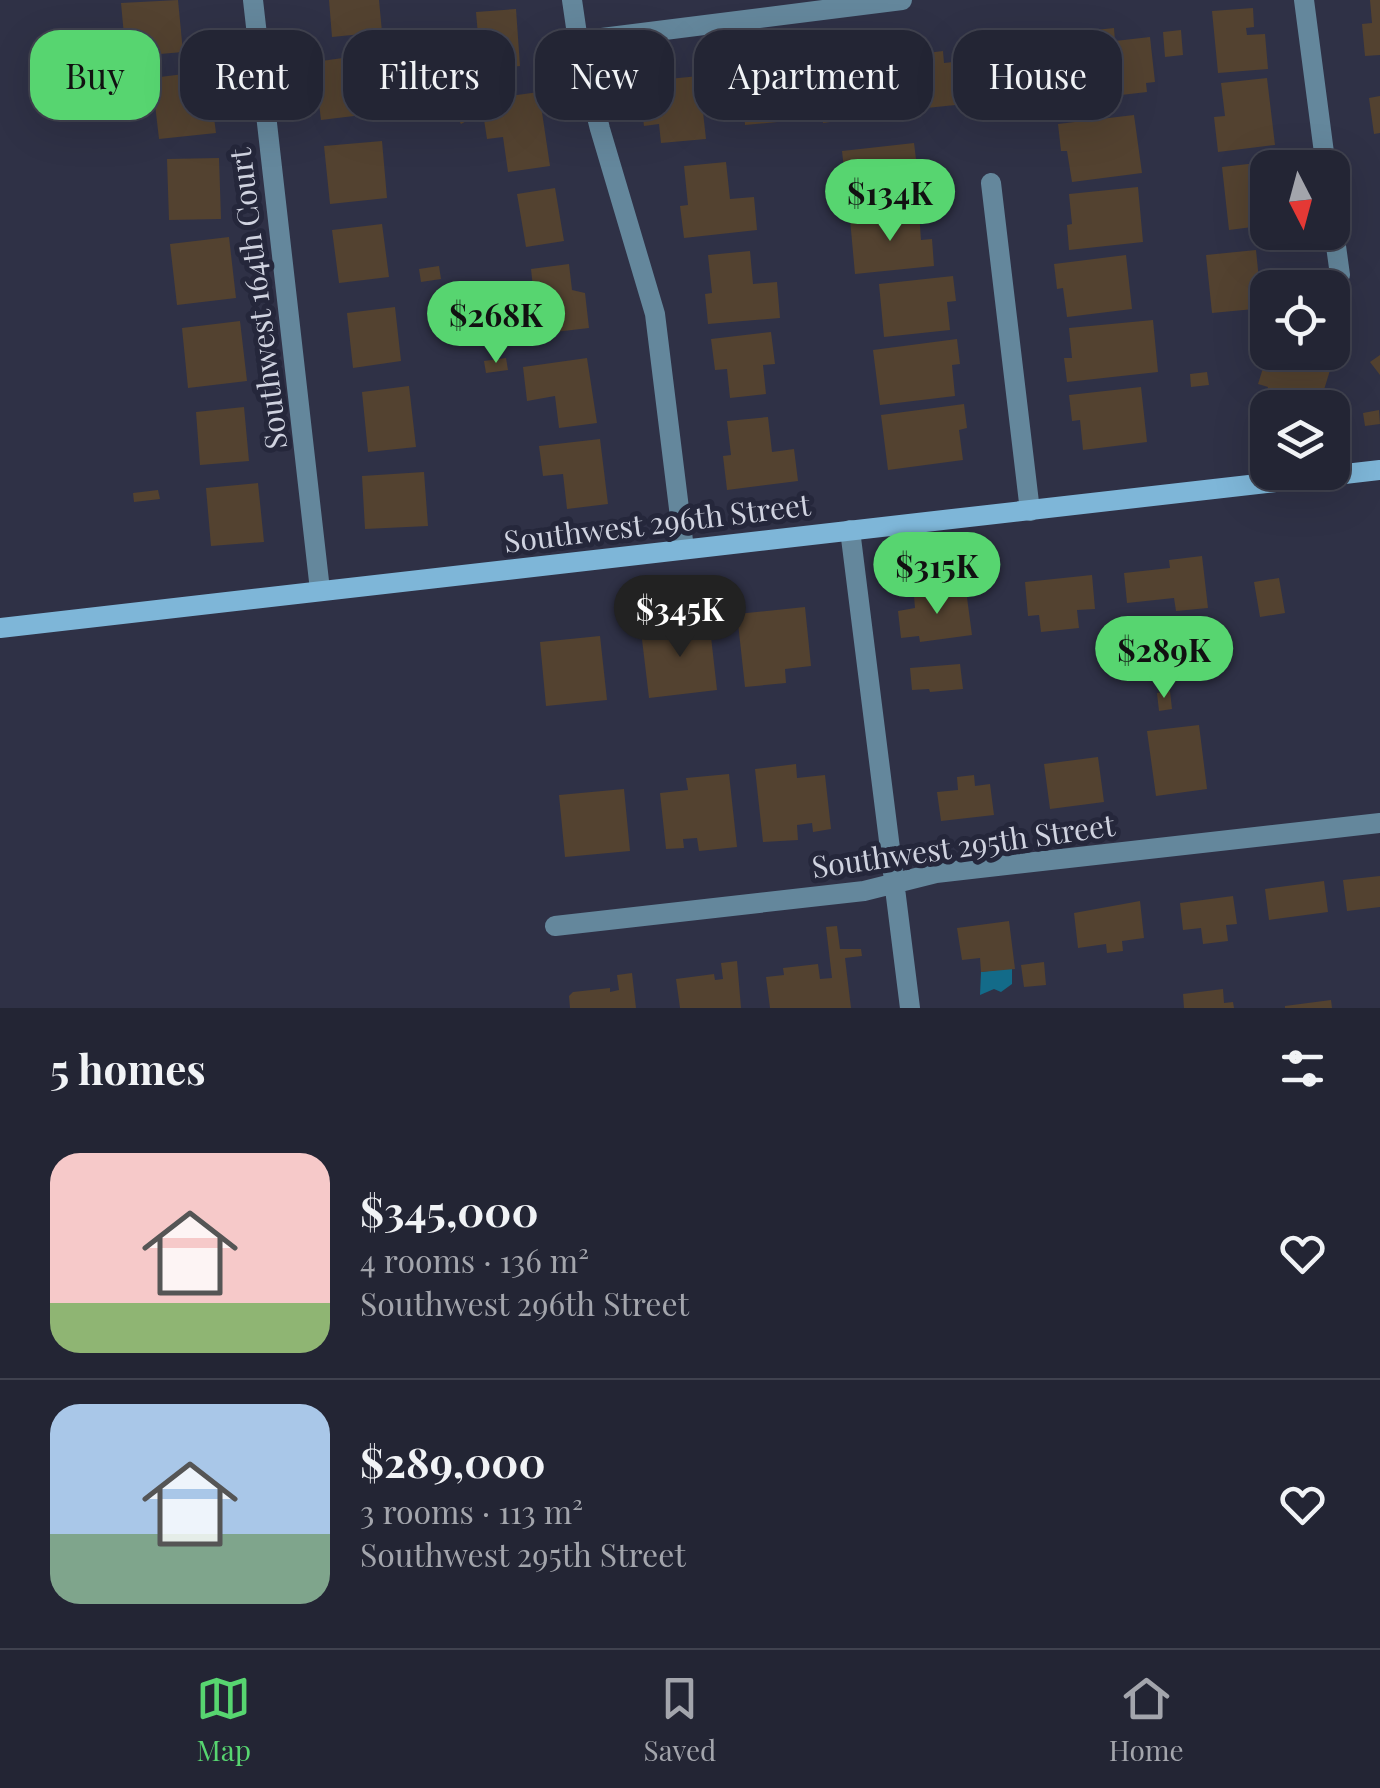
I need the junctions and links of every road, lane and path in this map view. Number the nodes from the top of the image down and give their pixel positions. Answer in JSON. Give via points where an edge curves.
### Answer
{"nodes":[{"id":1,"x":254,"y":0,"type":"edge"},
{"id":2,"x":572,"y":0,"type":"edge"},
{"id":3,"x":902,"y":0,"type":"edge"},
{"id":4,"x":1304,"y":0,"type":"edge"},
{"id":5,"x":833,"y":4,"type":"edge"},
{"id":6,"x":576,"y":30,"type":"edge"},
{"id":7,"x":654,"y":30,"type":"edge"},
{"id":8,"x":598,"y":120,"type":"edge"},
{"id":9,"x":1324,"y":150,"type":"edge"},
{"id":10,"x":991,"y":183,"type":"dead end"},
{"id":11,"x":1380,"y":470,"type":"edge"},
{"id":12,"x":1030,"y":511,"type":"junction"},
{"id":13,"x":850,"y":530,"type":"junction"},
{"id":14,"x":684,"y":549,"type":"junction"},
{"id":15,"x":320,"y":590,"type":"junction"},
{"id":16,"x":0,"y":628,"type":"edge"},
{"id":17,"x":1380,"y":823,"type":"edge"},
{"id":18,"x":894,"y":882,"type":"junction"},
{"id":19,"x":555,"y":926,"type":"dead end"},
{"id":20,"x":910,"y":1008,"type":"edge"}],
"edges":[{"from":1,"to":15,"type":"street","name":"Southwest 164th Court"},
{"from":2,"to":6,"type":"street"},
{"from":3,"to":5,"type":"street"},
{"from":4,"to":9,"type":"street"},
{"from":5,"to":7,"type":"street"},
{"from":8,"to":14,"type":"street","via":[[655,314]]},
{"from":10,"to":12,"type":"street"},
{"from":11,"to":12,"type":"street","name":"Southwest 296th Street"},
{"from":12,"to":13,"type":"street","name":"Southwest 296th Street"},
{"from":13,"to":14,"type":"street","name":"Southwest 296th Street"},
{"from":13,"to":18,"type":"street"},
{"from":14,"to":15,"type":"street","name":"Southwest 296th Street"},
{"from":15,"to":16,"type":"street","name":"Southwest 296th Street"},
{"from":17,"to":18,"type":"street","name":"Southwest 295th Street"},
{"from":18,"to":19,"type":"street","name":"Southwest 295th Street","via":[[864,891]]},
{"from":18,"to":20,"type":"street"}]}
